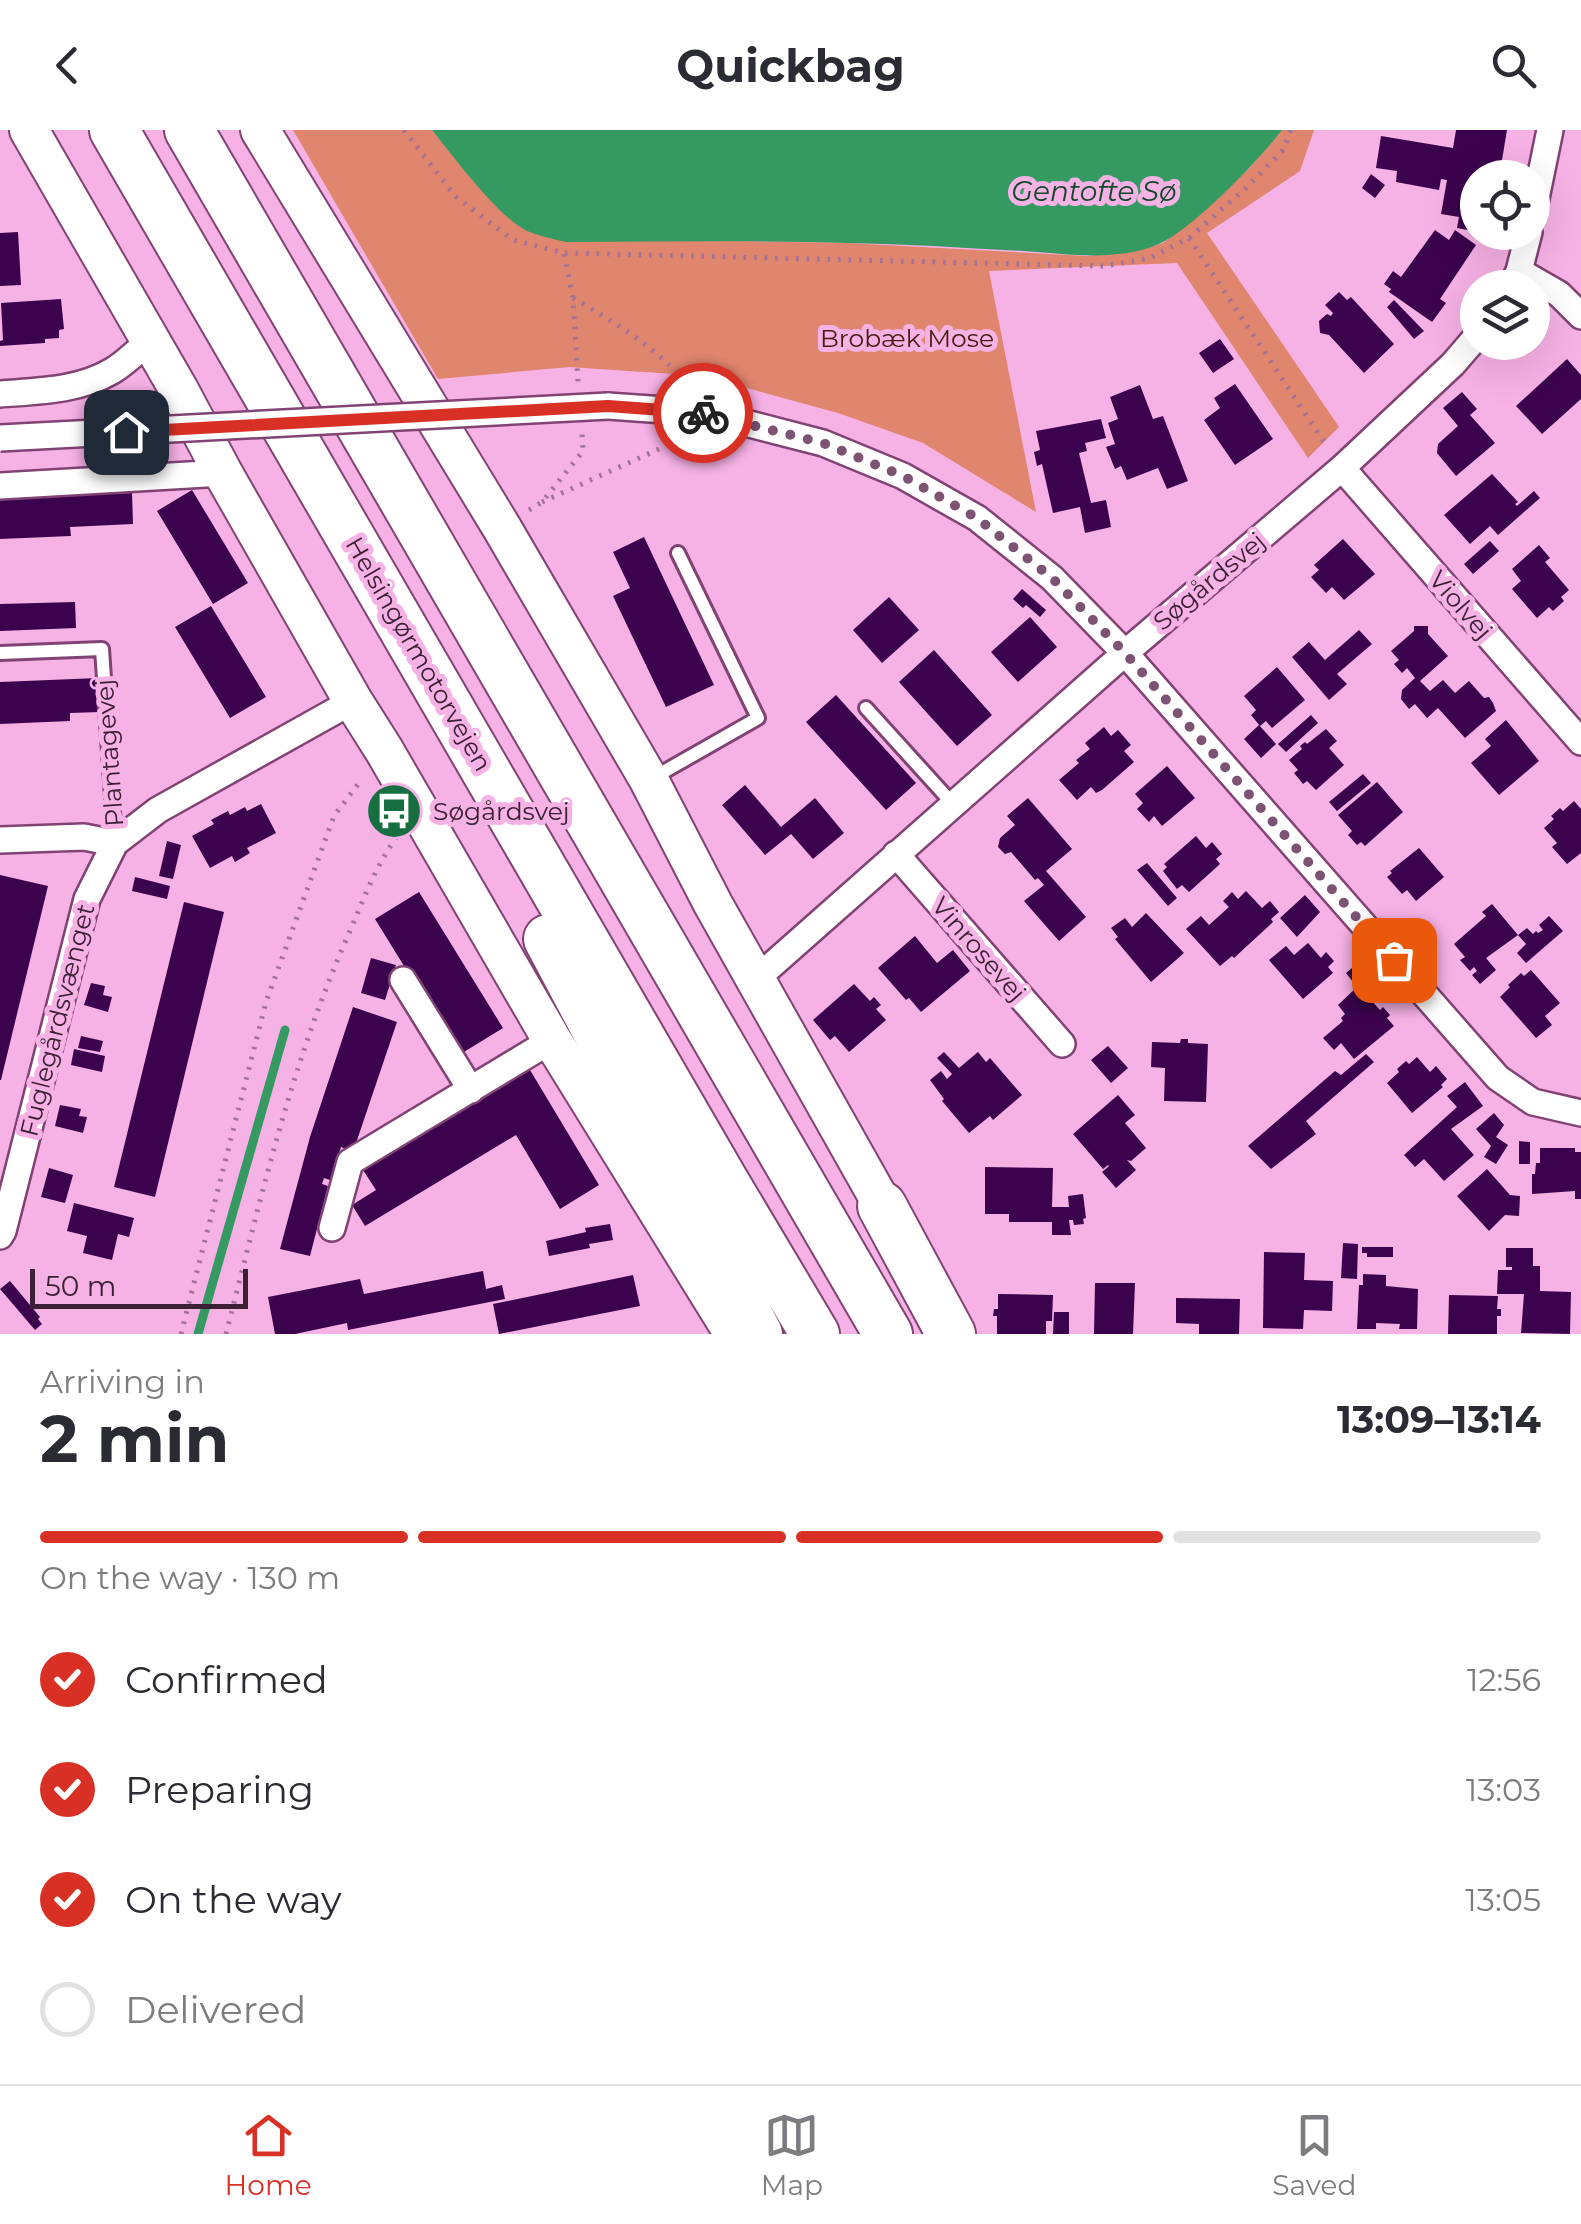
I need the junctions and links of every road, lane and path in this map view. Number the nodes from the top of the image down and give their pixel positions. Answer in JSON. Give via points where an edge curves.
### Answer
{"nodes":[{"id":1,"x":29,"y":130,"type":"edge"},
{"id":2,"x":114,"y":130,"type":"edge"},
{"id":3,"x":189,"y":130,"type":"edge"},
{"id":4,"x":260,"y":130,"type":"edge"},
{"id":5,"x":404,"y":130,"type":"edge"},
{"id":6,"x":1291,"y":130,"type":"edge"},
{"id":7,"x":1550,"y":130,"type":"edge"},
{"id":8,"x":1544,"y":160,"type":"edge"},
{"id":9,"x":1189,"y":238,"type":"junction"},
{"id":10,"x":564,"y":253,"type":"junction"},
{"id":11,"x":1550,"y":291,"type":"edge"},
{"id":12,"x":1580,"y":312,"type":"edge"},
{"id":13,"x":150,"y":340,"type":"junction"},
{"id":14,"x":1460,"y":356,"type":"edge"},
{"id":15,"x":0,"y":394,"type":"edge"},
{"id":16,"x":707,"y":413,"type":"junction"},
{"id":17,"x":0,"y":438,"type":"edge"},
{"id":18,"x":1342,"y":468,"type":"junction"},
{"id":19,"x":222,"y":473,"type":"junction"},
{"id":20,"x":0,"y":486,"type":"edge"},
{"id":21,"x":542,"y":502,"type":"dead end"},
{"id":22,"x":678,"y":553,"type":"dead end"},
{"id":23,"x":389,"y":605,"type":"junction"},
{"id":24,"x":0,"y":653,"type":"edge"},
{"id":25,"x":1125,"y":653,"type":"junction"},
{"id":26,"x":352,"y":700,"type":"junction"},
{"id":27,"x":866,"y":708,"type":"dead end"},
{"id":28,"x":1581,"y":742,"type":"edge"},
{"id":29,"x":384,"y":750,"type":"junction"},
{"id":30,"x":649,"y":780,"type":"junction"},
{"id":31,"x":953,"y":804,"type":"junction"},
{"id":32,"x":417,"y":808,"type":"junction"},
{"id":33,"x":0,"y":840,"type":"edge"},
{"id":34,"x":115,"y":843,"type":"junction"},
{"id":35,"x":896,"y":854,"type":"junction"},
{"id":36,"x":404,"y":980,"type":"dead end"},
{"id":37,"x":755,"y":980,"type":"junction"},
{"id":38,"x":552,"y":1040,"type":"junction"},
{"id":39,"x":1062,"y":1044,"type":"dead end"},
{"id":40,"x":471,"y":1090,"type":"junction"},
{"id":41,"x":1581,"y":1113,"type":"edge"},
{"id":42,"x":882,"y":1206,"type":"junction"},
{"id":43,"x":332,"y":1228,"type":"dead end"},
{"id":44,"x":0,"y":1236,"type":"edge"},
{"id":45,"x":181,"y":1334,"type":"edge"},
{"id":46,"x":226,"y":1334,"type":"edge"},
{"id":47,"x":734,"y":1334,"type":"edge"},
{"id":48,"x":758,"y":1334,"type":"edge"},
{"id":49,"x":815,"y":1334,"type":"edge"},
{"id":50,"x":888,"y":1334,"type":"edge"},
{"id":51,"x":951,"y":1334,"type":"edge"},
{"id":52,"x":964,"y":1334,"type":"edge"}],
"edges":[{"from":1,"to":13,"type":"street"},
{"from":2,"to":23,"type":"highway","name":"Helsingørmotorvejen"},
{"from":3,"to":50,"type":"highway"},
{"from":4,"to":30,"type":"street"},
{"from":5,"to":10,"type":"path","via":[[455,196],[512,240]]},
{"from":6,"to":9,"type":"path","via":[[1283,150]]},
{"from":7,"to":8,"type":"street"},
{"from":9,"to":10,"type":"path","via":[[1150,258],[1105,266]]},
{"from":9,"to":18,"type":"path"},
{"from":10,"to":16,"type":"path","via":[[574,298],[676,370]]},
{"from":11,"to":12,"type":"street"},
{"from":13,"to":15,"type":"street","via":[[90,382]]},
{"from":13,"to":19,"type":"street"},
{"from":14,"to":18,"type":"street","name":"Søgårdsvej"},
{"from":16,"to":17,"type":"street","bridge":true,"via":[[608,406]]},
{"from":16,"to":21,"type":"path","via":[[686,437]]},
{"from":16,"to":25,"type":"street","via":[[823,443],[903,476],[977,518],[1052,578]]},
{"from":18,"to":25,"type":"street","name":"Søgårdsvej"},
{"from":18,"to":28,"type":"street","name":"Violvej"},
{"from":19,"to":20,"type":"street"},
{"from":19,"to":26,"type":"street"},
{"from":22,"to":30,"type":"lane","via":[[758,718]]},
{"from":23,"to":48,"type":"highway","via":[[390,639]]},
{"from":23,"to":49,"type":"highway","name":"Helsingørmotorvejen"},
{"from":24,"to":34,"type":"lane","name":"Plantagevej","via":[[102,648]]},
{"from":25,"to":31,"type":"street","name":"Søgårdsvej"},
{"from":25,"to":41,"type":"street","via":[[1498,1078],[1534,1102]]},
{"from":26,"to":29,"type":"street"},
{"from":26,"to":34,"type":"street","name":"Fuglegårdsvænget","via":[[158,810]]},
{"from":27,"to":31,"type":"lane"},
{"from":29,"to":32,"type":"street"},
{"from":29,"to":45,"type":"path","via":[[334,816],[266,1002]]},
{"from":30,"to":37,"type":"street"},
{"from":31,"to":35,"type":"street","name":"Søgårdsvej"},
{"from":32,"to":38,"type":"street"},
{"from":32,"to":46,"type":"path","via":[[382,858],[329,978],[291,1086]]},
{"from":33,"to":34,"type":"street","name":"Plantagevej"},
{"from":34,"to":44,"type":"street","name":"Fuglegårdsvænget","via":[[87,899]]},
{"from":35,"to":37,"type":"street","name":"Søgårdsvej"},
{"from":35,"to":39,"type":"street","name":"Vinrosevej"},
{"from":36,"to":40,"type":"street"},
{"from":37,"to":42,"type":"street"},
{"from":38,"to":40,"type":"street"},
{"from":38,"to":47,"type":"street"},
{"from":40,"to":43,"type":"street","via":[[350,1162]]},
{"from":42,"to":51,"type":"highway"},
{"from":42,"to":52,"type":"street"}]}
